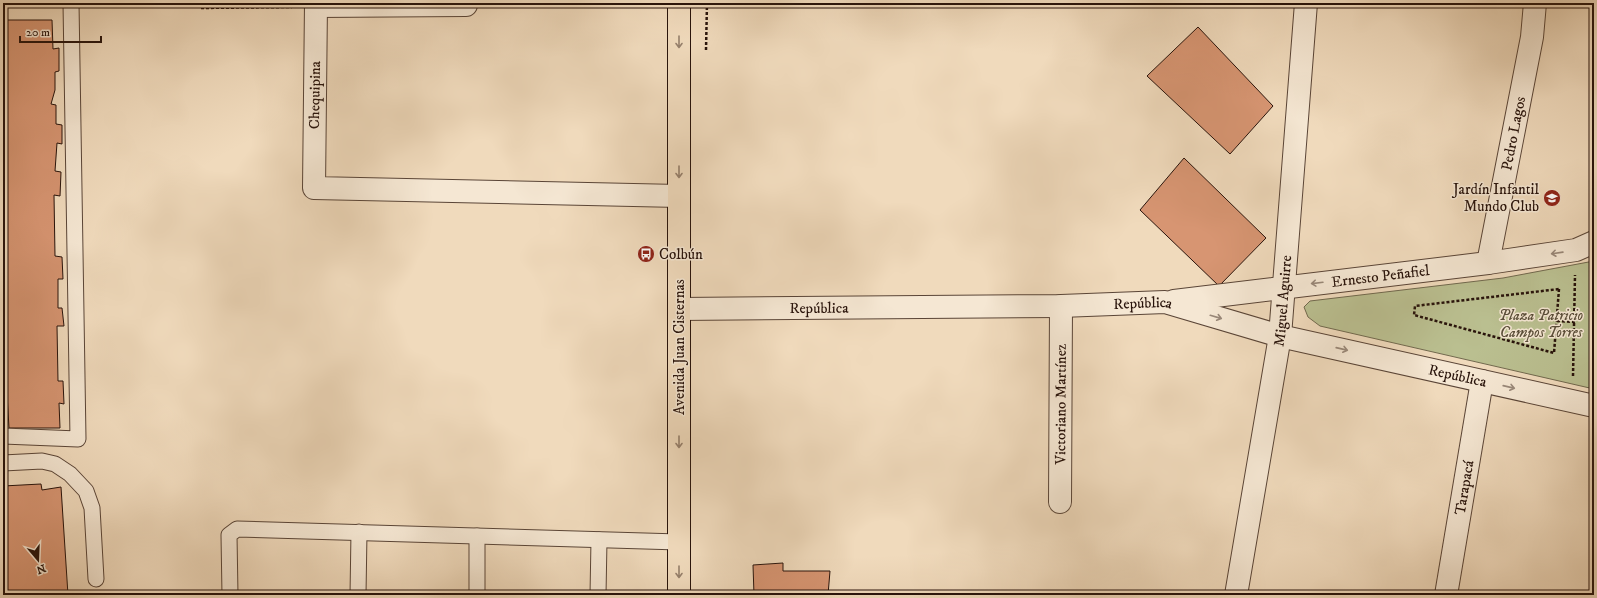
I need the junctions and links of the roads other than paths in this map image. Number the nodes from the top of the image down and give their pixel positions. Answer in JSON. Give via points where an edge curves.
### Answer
{"nodes":[{"id":1,"x":71,"y":3,"type":"edge"},
{"id":2,"x":679,"y":3,"type":"edge"},
{"id":3,"x":1306,"y":3,"type":"edge"},
{"id":4,"x":1535,"y":3,"type":"edge"},
{"id":5,"x":316,"y":5,"type":"edge"},
{"id":6,"x":466,"y":5,"type":"dead end"},
{"id":7,"x":679,"y":196,"type":"junction"},
{"id":8,"x":1585,"y":246,"type":"edge"},
{"id":9,"x":1488,"y":262,"type":"junction"},
{"id":10,"x":1283,"y":287,"type":"junction"},
{"id":11,"x":1165,"y":302,"type":"junction"},
{"id":12,"x":1061,"y":306,"type":"junction"},
{"id":13,"x":679,"y":309,"type":"junction"},
{"id":14,"x":1280,"y":336,"type":"junction"},
{"id":15,"x":1482,"y":381,"type":"junction"},
{"id":16,"x":1594,"y":406,"type":"edge"},
{"id":17,"x":3,"y":436,"type":"edge"},
{"id":18,"x":3,"y":463,"type":"edge"},
{"id":19,"x":1060,"y":502,"type":"dead end"},
{"id":20,"x":360,"y":532,"type":"junction"},
{"id":21,"x":477,"y":536,"type":"junction"},
{"id":22,"x":600,"y":540,"type":"junction"},
{"id":23,"x":679,"y":542,"type":"junction"},
{"id":24,"x":96,"y":579,"type":"dead end"},
{"id":25,"x":230,"y":595,"type":"edge"},
{"id":26,"x":358,"y":595,"type":"edge"},
{"id":27,"x":477,"y":595,"type":"edge"},
{"id":28,"x":598,"y":595,"type":"edge"},
{"id":29,"x":679,"y":595,"type":"edge"},
{"id":30,"x":1236,"y":595,"type":"edge"},
{"id":31,"x":1446,"y":595,"type":"edge"}],
"edges":[{"from":1,"to":17,"type":"lane","via":[[78,438]]},
{"from":2,"to":7,"type":"main road","name":"Avenida Juan Cisternas","one_way":true},
{"from":3,"to":10,"type":"street","name":"Miguel Aguirre"},
{"from":4,"to":9,"type":"street","name":"Pedro Lagos","via":[[1532,37]]},
{"from":5,"to":6,"type":"street"},
{"from":5,"to":7,"type":"street","name":"Chequipina","via":[[314,188]]},
{"from":7,"to":13,"type":"main road","name":"Avenida Juan Cisternas"},
{"from":8,"to":9,"type":"street","name":"Ernesto Peñafiel","one_way":true},
{"from":9,"to":10,"type":"street","name":"Ernesto Peñafiel","one_way":true},
{"from":10,"to":11,"type":"street","name":"Ernesto Peñafiel"},
{"from":10,"to":14,"type":"street","name":"Miguel Aguirre"},
{"from":11,"to":12,"type":"street","name":"República"},
{"from":11,"to":14,"type":"street","name":"República","one_way":true},
{"from":12,"to":13,"type":"street","name":"República"},
{"from":12,"to":19,"type":"street","name":"Victoriano Martínez"},
{"from":13,"to":23,"type":"main road","name":"Avenida Juan Cisternas","one_way":true},
{"from":14,"to":15,"type":"street","name":"República","one_way":true},
{"from":14,"to":30,"type":"street","name":"Miguel Aguirre"},
{"from":15,"to":16,"type":"street","name":"República","one_way":true},
{"from":15,"to":31,"type":"street","name":"Tarapacá"},
{"from":18,"to":24,"type":"lane","via":[[42,461],[55,464],[70,474],[86,491],[92,508]]},
{"from":20,"to":21,"type":"lane"},
{"from":20,"to":25,"type":"lane","via":[[237,529],[230,535]]},
{"from":20,"to":26,"type":"lane"},
{"from":21,"to":22,"type":"lane"},
{"from":21,"to":27,"type":"lane"},
{"from":22,"to":23,"type":"lane"},
{"from":22,"to":28,"type":"lane"},
{"from":23,"to":29,"type":"main road","name":"Avenida Juan Cisternas","one_way":true}]}
